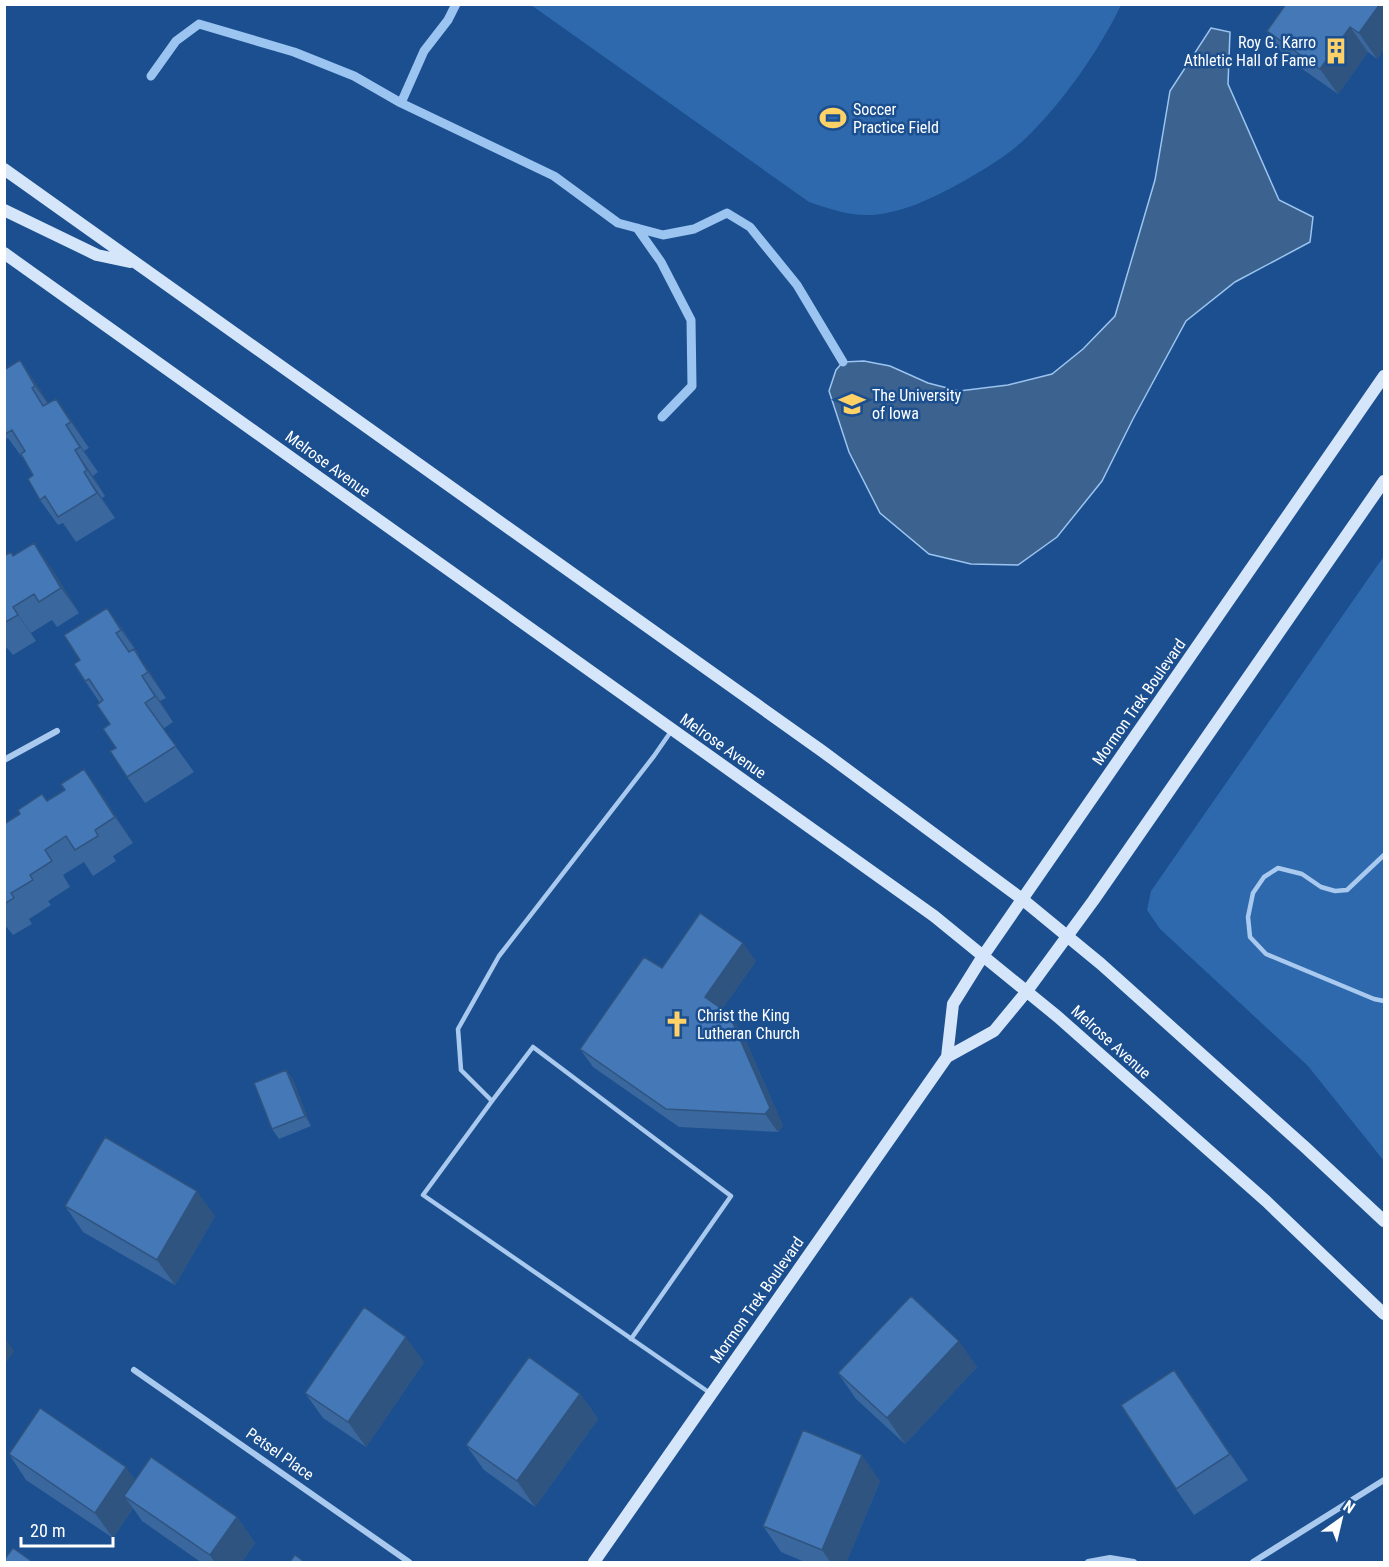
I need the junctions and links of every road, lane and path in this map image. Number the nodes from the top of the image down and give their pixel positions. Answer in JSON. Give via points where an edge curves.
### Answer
{"nodes":[{"id":1,"x":4,"y":169,"type":"edge"},
{"id":2,"x":4,"y":210,"type":"edge"},
{"id":3,"x":4,"y":253,"type":"edge"},
{"id":4,"x":137,"y":263,"type":"junction"},
{"id":5,"x":1384,"y":376,"type":"edge"},
{"id":6,"x":1384,"y":481,"type":"edge"},
{"id":7,"x":672,"y":730,"type":"junction"},
{"id":8,"x":57,"y":731,"type":"dead end"},
{"id":9,"x":4,"y":760,"type":"edge"},
{"id":10,"x":1384,"y":855,"type":"edge"},
{"id":11,"x":1022,"y":899,"type":"junction"},
{"id":12,"x":1068,"y":936,"type":"junction"},
{"id":13,"x":983,"y":956,"type":"junction"},
{"id":14,"x":1027,"y":991,"type":"junction"},
{"id":15,"x":1384,"y":1001,"type":"edge"},
{"id":16,"x":947,"y":1057,"type":"junction"},
{"id":17,"x":492,"y":1101,"type":"junction"},
{"id":18,"x":1384,"y":1221,"type":"edge"},
{"id":19,"x":1384,"y":1314,"type":"edge"},
{"id":20,"x":631,"y":1338,"type":"junction"},
{"id":21,"x":134,"y":1370,"type":"dead end"},
{"id":22,"x":711,"y":1394,"type":"junction"},
{"id":23,"x":1384,"y":1480,"type":"edge"},
{"id":24,"x":410,"y":1563,"type":"edge"},
{"id":25,"x":594,"y":1563,"type":"edge"},
{"id":26,"x":1088,"y":1563,"type":"edge"},
{"id":27,"x":1134,"y":1563,"type":"edge"},
{"id":28,"x":1253,"y":1563,"type":"edge"}],
"edges":[{"from":1,"to":4,"type":"main road"},
{"from":2,"to":4,"type":"main road","via":[[97,255]]},
{"from":3,"to":7,"type":"main road","name":"Melrose Avenue"},
{"from":4,"to":11,"type":"main road","via":[[822,751]]},
{"from":5,"to":11,"type":"main road","name":"Mormon Trek Boulevard"},
{"from":6,"to":12,"type":"main road","name":"Mormon Trek Boulevard"},
{"from":7,"to":13,"type":"main road","name":"Melrose Avenue","via":[[934,916]]},
{"from":7,"to":17,"type":"lane","via":[[499,957],[458,1029],[461,1070]]},
{"from":8,"to":9,"type":"street"},
{"from":10,"to":15,"type":"lane","via":[[1347,890],[1321,887],[1302,874],[1278,868],[1264,877],[1253,894],[1248,917],[1250,937],[1266,954]]},
{"from":11,"to":12,"type":"main road"},
{"from":11,"to":13,"type":"main road","name":"Mormon Trek Boulevard"},
{"from":12,"to":14,"type":"main road","name":"Mormon Trek Boulevard"},
{"from":12,"to":18,"type":"main road"},
{"from":13,"to":14,"type":"main road","name":"Melrose Avenue"},
{"from":13,"to":16,"type":"main road","name":"Mormon Trek Boulevard","via":[[952,1004]]},
{"from":14,"to":16,"type":"main road","name":"Mormon Trek Boulevard","via":[[994,1031]]},
{"from":14,"to":19,"type":"main road","name":"Melrose Avenue","via":[[1266,1201]]},
{"from":16,"to":22,"type":"main road","name":"Mormon Trek Boulevard"},
{"from":17,"to":20,"type":"lane","via":[[423,1195]]},
{"from":17,"to":20,"type":"lane","via":[[533,1047],[731,1197]]},
{"from":20,"to":22,"type":"lane"},
{"from":21,"to":24,"type":"street","name":"Petsel Place"},
{"from":22,"to":25,"type":"main road","name":"Mormon Trek Boulevard"},
{"from":23,"to":28,"type":"street"},
{"from":26,"to":27,"type":"street","via":[[1110,1558]]}]}
